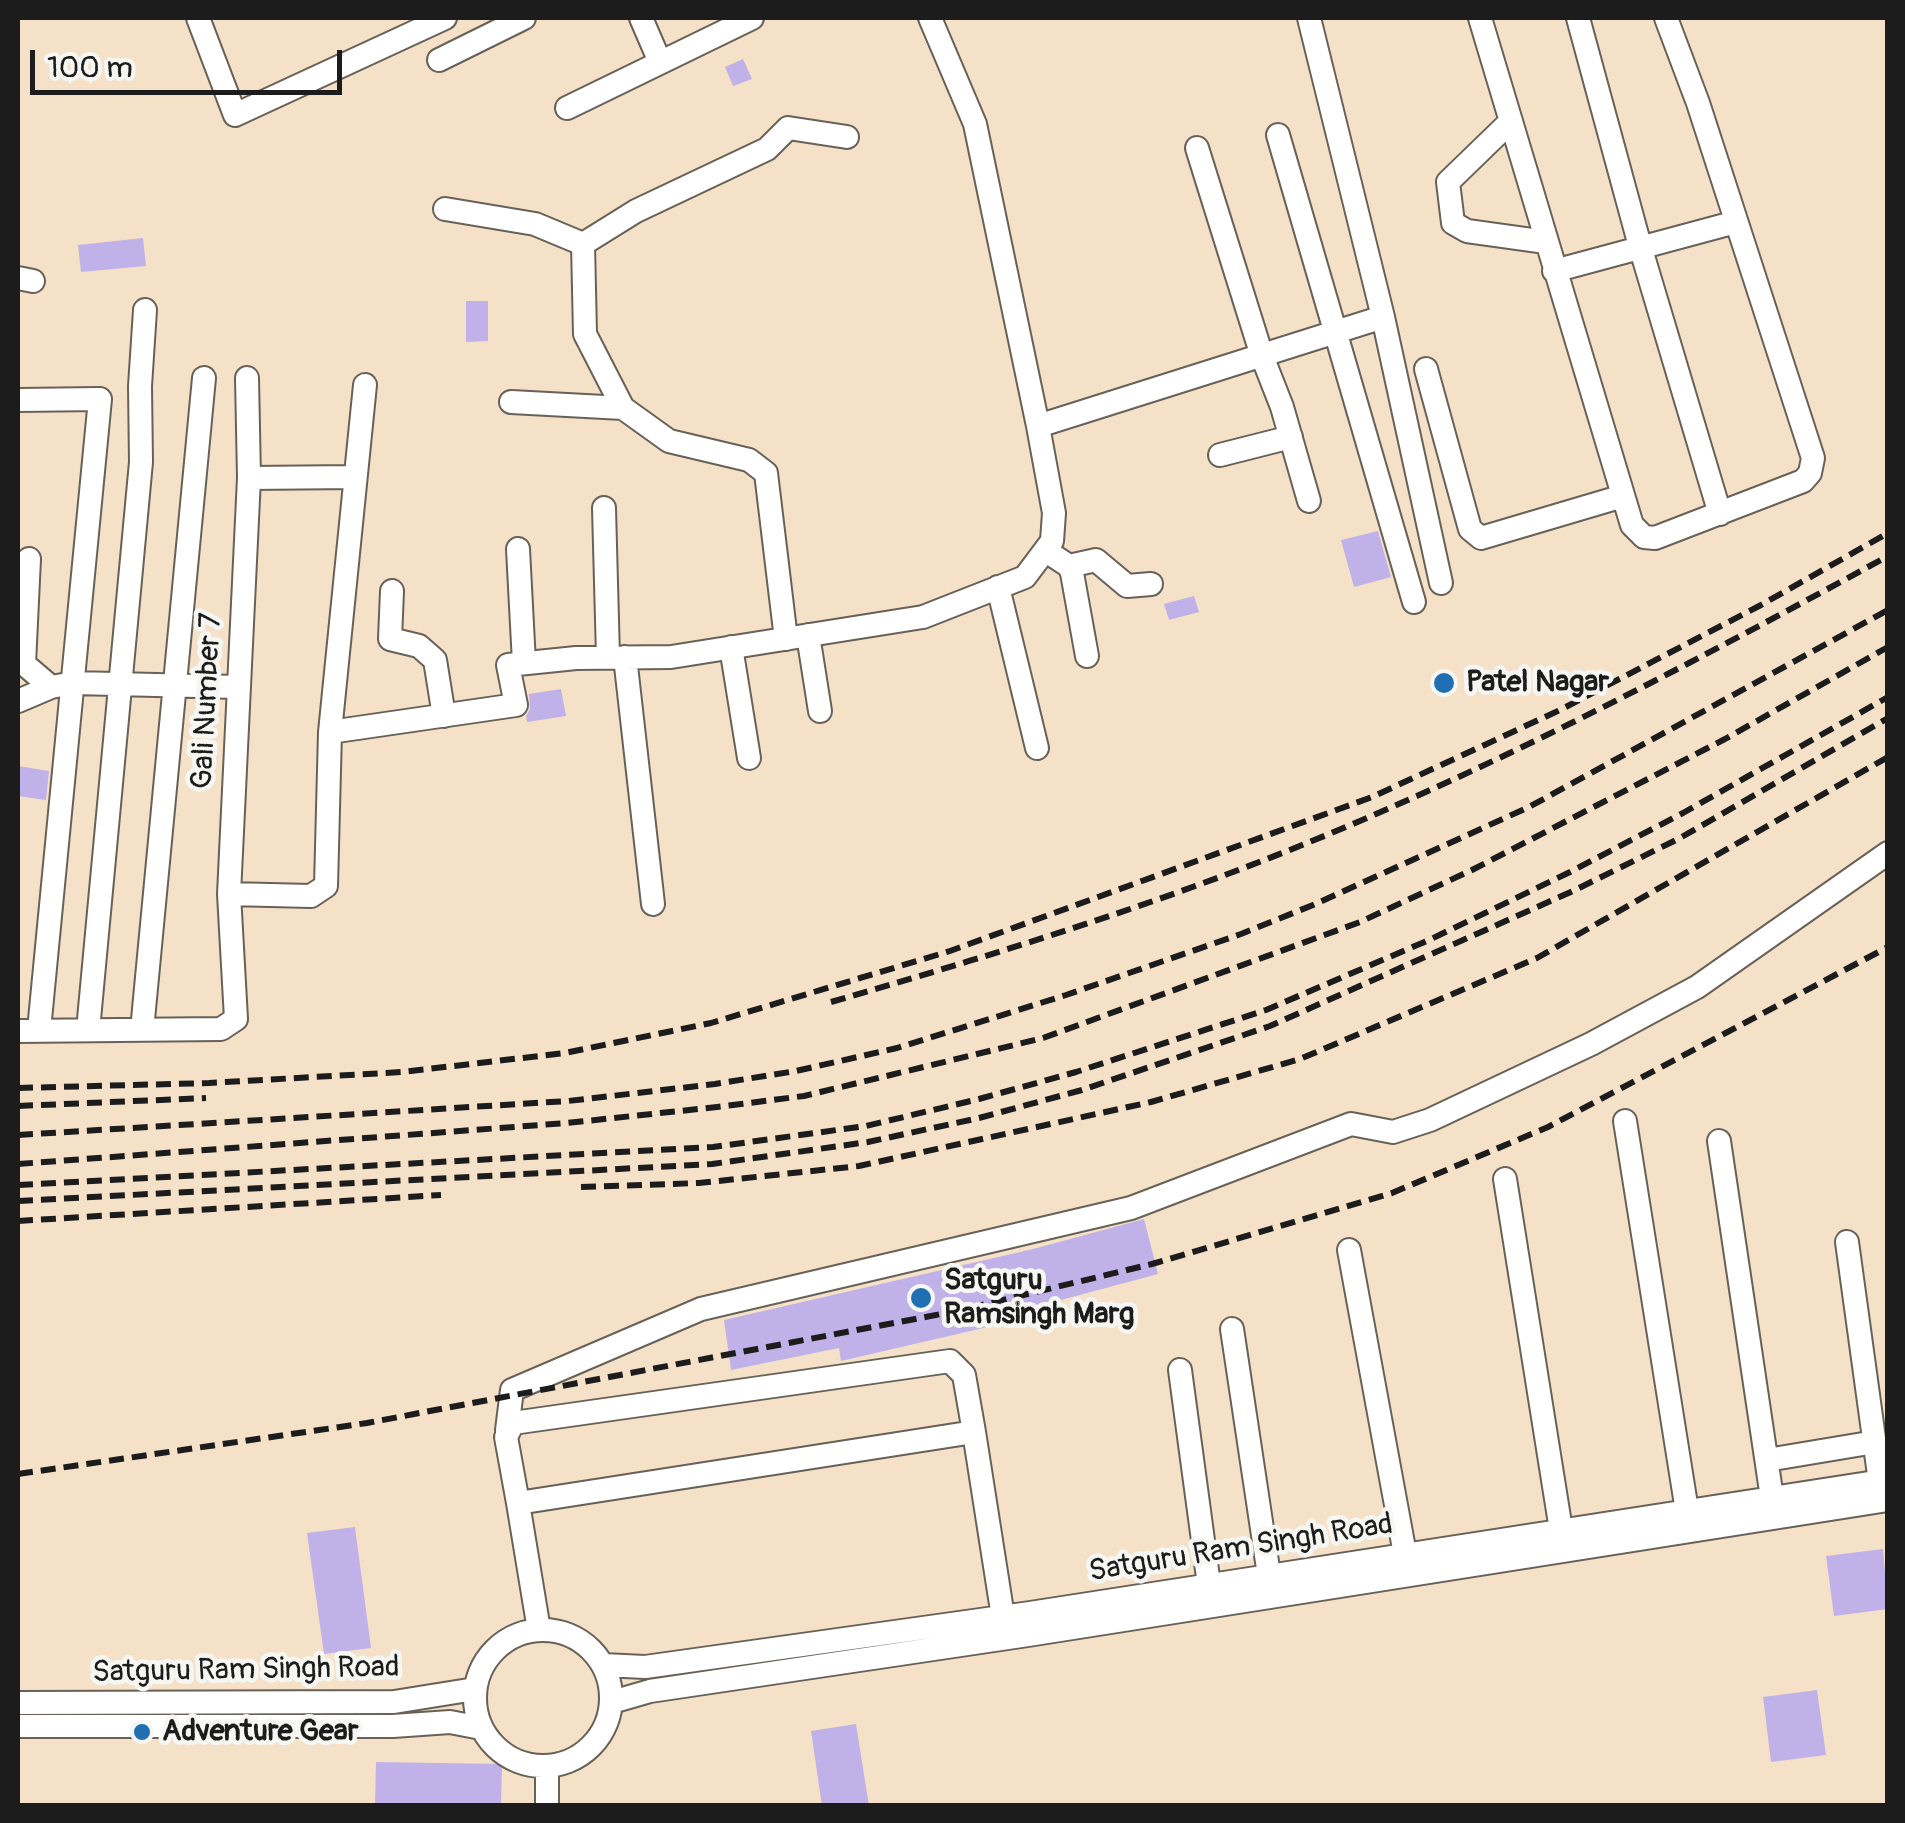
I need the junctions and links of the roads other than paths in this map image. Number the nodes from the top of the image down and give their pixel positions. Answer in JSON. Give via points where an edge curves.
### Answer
{"nodes":[{"id":1,"x":198,"y":18,"type":"edge"},
{"id":2,"x":445,"y":18,"type":"edge"},
{"id":3,"x":524,"y":18,"type":"edge"},
{"id":4,"x":642,"y":18,"type":"edge"},
{"id":5,"x":752,"y":18,"type":"edge"},
{"id":6,"x":930,"y":18,"type":"edge"},
{"id":7,"x":1309,"y":18,"type":"edge"},
{"id":8,"x":1480,"y":18,"type":"edge"},
{"id":9,"x":1578,"y":18,"type":"edge"},
{"id":10,"x":1666,"y":18,"type":"edge"},
{"id":11,"x":439,"y":60,"type":"dead end"},
{"id":12,"x":660,"y":62,"type":"junction"},
{"id":13,"x":567,"y":108,"type":"dead end"},
{"id":14,"x":1511,"y":121,"type":"junction"},
{"id":15,"x":1278,"y":136,"type":"dead end"},
{"id":16,"x":847,"y":137,"type":"dead end"},
{"id":17,"x":1196,"y":148,"type":"dead end"},
{"id":18,"x":444,"y":208,"type":"dead end"},
{"id":19,"x":1736,"y":222,"type":"junction"},
{"id":20,"x":1546,"y":242,"type":"junction"},
{"id":21,"x":583,"y":244,"type":"junction"},
{"id":22,"x":1640,"y":246,"type":"junction"},
{"id":23,"x":1554,"y":271,"type":"junction"},
{"id":24,"x":145,"y":310,"type":"dead end"},
{"id":25,"x":1383,"y":317,"type":"junction"},
{"id":26,"x":1338,"y":332,"type":"junction"},
{"id":27,"x":1262,"y":356,"type":"junction"},
{"id":28,"x":1426,"y":368,"type":"dead end"},
{"id":29,"x":204,"y":378,"type":"dead end"},
{"id":30,"x":247,"y":378,"type":"dead end"},
{"id":31,"x":364,"y":385,"type":"dead end"},
{"id":32,"x":18,"y":400,"type":"edge"},
{"id":33,"x":512,"y":402,"type":"dead end"},
{"id":34,"x":623,"y":408,"type":"junction"},
{"id":35,"x":1038,"y":426,"type":"junction"},
{"id":36,"x":1291,"y":437,"type":"junction"},
{"id":37,"x":1220,"y":455,"type":"dead end"},
{"id":38,"x":354,"y":477,"type":"junction"},
{"id":39,"x":249,"y":478,"type":"junction"},
{"id":40,"x":1623,"y":496,"type":"junction"},
{"id":41,"x":1308,"y":501,"type":"dead end"},
{"id":42,"x":604,"y":508,"type":"dead end"},
{"id":43,"x":1720,"y":514,"type":"junction"},
{"id":44,"x":518,"y":549,"type":"dead end"},
{"id":45,"x":1046,"y":551,"type":"junction"},
{"id":46,"x":30,"y":560,"type":"dead end"},
{"id":47,"x":1068,"y":566,"type":"junction"},
{"id":48,"x":1441,"y":583,"type":"dead end"},
{"id":49,"x":1151,"y":584,"type":"dead end"},
{"id":50,"x":998,"y":588,"type":"junction"},
{"id":51,"x":392,"y":590,"type":"dead end"},
{"id":52,"x":1414,"y":602,"type":"dead end"},
{"id":53,"x":797,"y":637,"type":"junction"},
{"id":54,"x":730,"y":647,"type":"junction"},
{"id":55,"x":1087,"y":656,"type":"dead end"},
{"id":56,"x":617,"y":657,"type":"junction"},
{"id":57,"x":524,"y":663,"type":"junction"},
{"id":58,"x":119,"y":684,"type":"junction"},
{"id":59,"x":62,"y":685,"type":"junction"},
{"id":60,"x":175,"y":685,"type":"junction"},
{"id":61,"x":238,"y":687,"type":"junction"},
{"id":62,"x":18,"y":702,"type":"edge"},
{"id":63,"x":820,"y":711,"type":"dead end"},
{"id":64,"x":444,"y":716,"type":"junction"},
{"id":65,"x":330,"y":732,"type":"junction"},
{"id":66,"x":1036,"y":748,"type":"dead end"},
{"id":67,"x":750,"y":758,"type":"dead end"},
{"id":68,"x":1888,"y":853,"type":"edge"},
{"id":69,"x":229,"y":894,"type":"junction"},
{"id":70,"x":653,"y":904,"type":"dead end"},
{"id":71,"x":28,"y":1030,"type":"edge"},
{"id":72,"x":88,"y":1030,"type":"junction"},
{"id":73,"x":142,"y":1030,"type":"junction"},
{"id":74,"x":1625,"y":1121,"type":"dead end"},
{"id":75,"x":1720,"y":1142,"type":"dead end"},
{"id":76,"x":1504,"y":1179,"type":"dead end"},
{"id":77,"x":1847,"y":1242,"type":"dead end"},
{"id":78,"x":1349,"y":1250,"type":"dead end"},
{"id":79,"x":1232,"y":1330,"type":"dead end"},
{"id":80,"x":1180,"y":1370,"type":"dead end"},
{"id":81,"x":507,"y":1430,"type":"junction"},
{"id":82,"x":974,"y":1432,"type":"junction"},
{"id":83,"x":1875,"y":1442,"type":"junction"},
{"id":84,"x":1766,"y":1460,"type":"junction"},
{"id":85,"x":1885,"y":1488,"type":"edge"},
{"id":86,"x":1772,"y":1498,"type":"junction"},
{"id":87,"x":518,"y":1503,"type":"junction"},
{"id":88,"x":1687,"y":1511,"type":"junction"},
{"id":89,"x":1562,"y":1530,"type":"junction"},
{"id":90,"x":1405,"y":1554,"type":"junction"},
{"id":91,"x":1269,"y":1575,"type":"junction"},
{"id":92,"x":1209,"y":1584,"type":"junction"},
{"id":93,"x":1003,"y":1616,"type":"junction"},
{"id":94,"x":539,"y":1630,"type":"junction"},
{"id":95,"x":603,"y":1665,"type":"junction"},
{"id":96,"x":475,"y":1689,"type":"junction"},
{"id":97,"x":612,"y":1702,"type":"junction"},
{"id":98,"x":18,"y":1703,"type":"edge"},
{"id":99,"x":18,"y":1726,"type":"edge"},
{"id":100,"x":481,"y":1728,"type":"junction"},
{"id":101,"x":547,"y":1767,"type":"junction"},
{"id":102,"x":547,"y":1806,"type":"edge"}],
"edges":[{"from":1,"to":2,"type":"street","via":[[236,115]]},
{"from":3,"to":11,"type":"street"},
{"from":4,"to":12,"type":"street"},
{"from":5,"to":12,"type":"street"},
{"from":6,"to":35,"type":"street","via":[[975,124]]},
{"from":7,"to":25,"type":"street"},
{"from":8,"to":14,"type":"street"},
{"from":9,"to":22,"type":"street"},
{"from":10,"to":19,"type":"street"},
{"from":12,"to":13,"type":"street"},
{"from":14,"to":20,"type":"street"},
{"from":14,"to":20,"type":"street","via":[[1448,182],[1453,224]]},
{"from":15,"to":26,"type":"street"},
{"from":16,"to":21,"type":"street","via":[[788,128],[767,149],[636,210]]},
{"from":17,"to":27,"type":"street"},
{"from":18,"to":21,"type":"street","via":[[535,224]]},
{"from":19,"to":22,"type":"street"},
{"from":19,"to":43,"type":"street","via":[[1813,465],[1803,480]]},
{"from":20,"to":23,"type":"street"},
{"from":21,"to":34,"type":"street","via":[[586,334]]},
{"from":22,"to":23,"type":"street"},
{"from":22,"to":43,"type":"street"},
{"from":23,"to":40,"type":"street"},
{"from":24,"to":58,"type":"street","via":[[142,462]]},
{"from":25,"to":26,"type":"street"},
{"from":25,"to":48,"type":"street"},
{"from":26,"to":27,"type":"street"},
{"from":26,"to":52,"type":"street"},
{"from":27,"to":35,"type":"street"},
{"from":27,"to":36,"type":"street"},
{"from":28,"to":40,"type":"street","via":[[1470,528],[1482,538]]},
{"from":29,"to":60,"type":"street"},
{"from":30,"to":39,"type":"street","name":"Gali Number 7"},
{"from":31,"to":38,"type":"street"},
{"from":32,"to":59,"type":"street","via":[[100,399]]},
{"from":33,"to":34,"type":"street"},
{"from":34,"to":53,"type":"street","via":[[669,441],[748,460],[766,474]]},
{"from":35,"to":45,"type":"street","via":[[1054,513]]},
{"from":36,"to":37,"type":"street"},
{"from":36,"to":41,"type":"street"},
{"from":38,"to":39,"type":"street"},
{"from":38,"to":65,"type":"street"},
{"from":39,"to":61,"type":"street","name":"Gali Number 7"},
{"from":40,"to":43,"type":"street","via":[[1632,525],[1644,536]]},
{"from":42,"to":56,"type":"street"},
{"from":44,"to":57,"type":"street"},
{"from":45,"to":47,"type":"street"},
{"from":45,"to":50,"type":"street","via":[[1025,577]]},
{"from":46,"to":59,"type":"street","via":[[24,664]]},
{"from":47,"to":49,"type":"street","via":[[1096,560],[1126,586]]},
{"from":47,"to":55,"type":"street"},
{"from":50,"to":53,"type":"street","via":[[924,617]]},
{"from":50,"to":66,"type":"street"},
{"from":51,"to":64,"type":"street","via":[[390,639],[420,646],[434,660]]},
{"from":53,"to":54,"type":"street"},
{"from":53,"to":63,"type":"street"},
{"from":54,"to":56,"type":"street"},
{"from":54,"to":67,"type":"street"},
{"from":56,"to":57,"type":"street"},
{"from":56,"to":70,"type":"street"},
{"from":57,"to":64,"type":"street","via":[[508,664],[516,705]]},
{"from":58,"to":59,"type":"street"},
{"from":58,"to":60,"type":"street"},
{"from":58,"to":72,"type":"street"},
{"from":59,"to":62,"type":"street"},
{"from":59,"to":71,"type":"street"},
{"from":60,"to":61,"type":"street"},
{"from":60,"to":73,"type":"street"},
{"from":61,"to":69,"type":"street","name":"Gali Number 7"},
{"from":64,"to":65,"type":"street"},
{"from":65,"to":69,"type":"street","via":[[326,886],[311,896]]},
{"from":68,"to":81,"type":"street","via":[[1697,987],[1430,1120],[1393,1132],[1350,1124],[1131,1208],[701,1309],[512,1390]]},
{"from":69,"to":73,"type":"street","name":"Gali Number 7","via":[[237,1013],[232,1025]]},
{"from":71,"to":72,"type":"street"},
{"from":72,"to":73,"type":"street"},
{"from":74,"to":88,"type":"street"},
{"from":75,"to":84,"type":"street"},
{"from":76,"to":89,"type":"street"},
{"from":77,"to":83,"type":"street"},
{"from":78,"to":90,"type":"street"},
{"from":79,"to":91,"type":"street"},
{"from":80,"to":92,"type":"street"},
{"from":81,"to":82,"type":"street","via":[[513,1423],[950,1361],[964,1375]]},
{"from":81,"to":87,"type":"street"},
{"from":82,"to":87,"type":"street"},
{"from":82,"to":93,"type":"street"},
{"from":83,"to":84,"type":"street"},
{"from":83,"to":85,"type":"street"},
{"from":84,"to":86,"type":"street"},
{"from":85,"to":86,"type":"street","name":"Satguru Ram Singh Road"},
{"from":85,"to":97,"type":"street","name":"Satguru Ram Singh Road"},
{"from":86,"to":88,"type":"street","name":"Satguru Ram Singh Road"},
{"from":87,"to":94,"type":"street"},
{"from":88,"to":89,"type":"street","name":"Satguru Ram Singh Road"},
{"from":89,"to":90,"type":"street","name":"Satguru Ram Singh Road"},
{"from":90,"to":91,"type":"street","name":"Satguru Ram Singh Road"},
{"from":91,"to":92,"type":"street","name":"Satguru Ram Singh Road"},
{"from":92,"to":93,"type":"street","name":"Satguru Ram Singh Road"},
{"from":93,"to":95,"type":"street","name":"Satguru Ram Singh Road","via":[[645,1667]]},
{"from":94,"to":95,"type":"street","via":[[564,1633]]},
{"from":94,"to":96,"type":"street","via":[[509,1639],[486,1660]]},
{"from":95,"to":97,"type":"street"},
{"from":96,"to":98,"type":"street","name":"Satguru Ram Singh Road","via":[[394,1702]]},
{"from":96,"to":100,"type":"street"},
{"from":97,"to":101,"type":"street","via":[[602,1734],[579,1757]]},
{"from":99,"to":100,"type":"street","name":"Satguru Ram Singh Road","via":[[450,1722]]},
{"from":100,"to":101,"type":"street","via":[[498,1750]]},
{"from":101,"to":102,"type":"street"}]}
